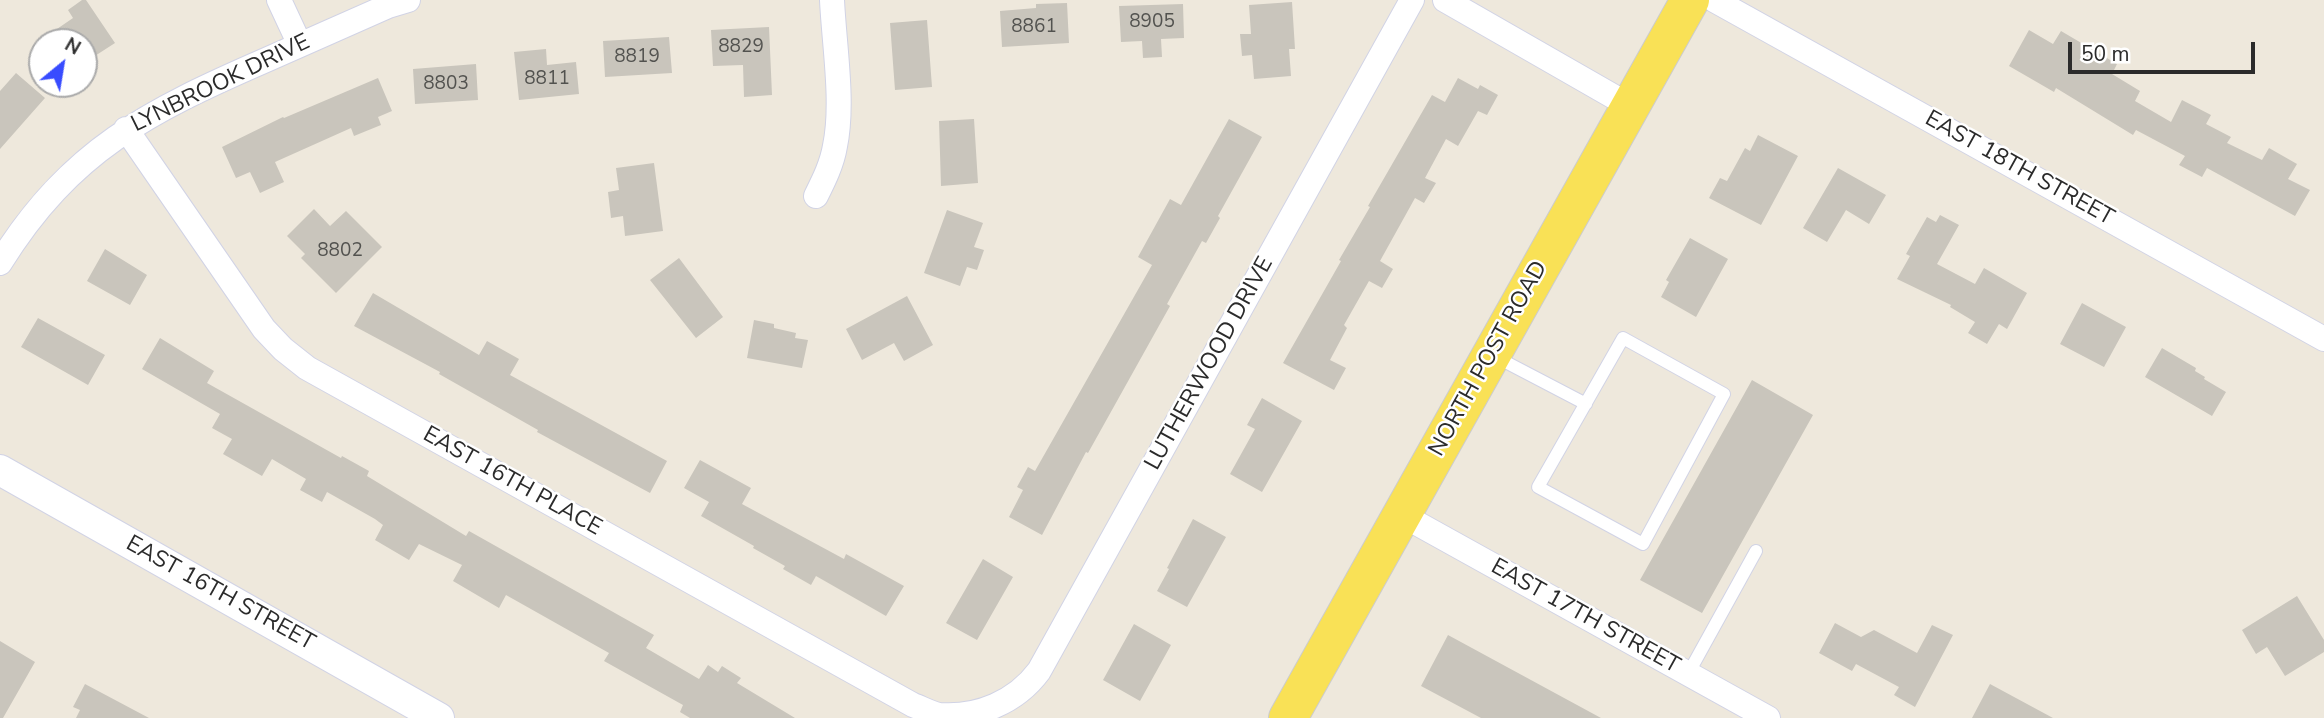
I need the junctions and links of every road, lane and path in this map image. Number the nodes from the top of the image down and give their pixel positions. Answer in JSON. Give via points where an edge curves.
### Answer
{"nodes":[{"id":1,"x":279,"y":0,"type":"edge"},
{"id":2,"x":408,"y":0,"type":"edge"},
{"id":3,"x":832,"y":0,"type":"edge"},
{"id":4,"x":1412,"y":0,"type":"edge"},
{"id":5,"x":1445,"y":0,"type":"edge"},
{"id":6,"x":1690,"y":0,"type":"edge"},
{"id":7,"x":1714,"y":0,"type":"edge"},
{"id":8,"x":300,"y":45,"type":"junction"},
{"id":9,"x":1630,"y":106,"type":"junction"},
{"id":10,"x":126,"y":129,"type":"junction"},
{"id":11,"x":816,"y":196,"type":"dead end"},
{"id":12,"x":0,"y":263,"type":"edge"},
{"id":13,"x":2324,"y":339,"type":"edge"},
{"id":14,"x":1492,"y":354,"type":"junction"},
{"id":15,"x":1586,"y":404,"type":"junction"},
{"id":16,"x":0,"y":470,"type":"edge"},
{"id":17,"x":1402,"y":515,"type":"junction"},
{"id":18,"x":1756,"y":551,"type":"dead end"},
{"id":19,"x":1688,"y":674,"type":"junction"},
{"id":20,"x":988,"y":711,"type":"joint"},
{"id":21,"x":439,"y":718,"type":"edge"},
{"id":22,"x":1288,"y":718,"type":"edge"},
{"id":23,"x":1769,"y":718,"type":"edge"}],
"edges":[{"from":1,"to":8,"type":"street"},
{"from":2,"to":8,"type":"street","name":"LYNBROOK DRIVE"},
{"from":3,"to":11,"type":"street","via":[[838,129],[829,169]]},
{"from":4,"to":20,"type":"street","name":"LUTHERWOOD DRIVE","via":[[1039,671],[1020,693]]},
{"from":5,"to":9,"type":"street"},
{"from":6,"to":9,"type":"main road","name":"NORTH POST ROAD"},
{"from":7,"to":13,"type":"street","name":"EAST 18TH STREET"},
{"from":8,"to":10,"type":"street","name":"LYNBROOK DRIVE","via":[[199,89]]},
{"from":9,"to":14,"type":"main road","name":"NORTH POST ROAD"},
{"from":10,"to":12,"type":"street","name":"LYNBROOK DRIVE","via":[[56,189]]},
{"from":10,"to":20,"type":"street","name":"EAST 16TH PLACE","via":[[264,330],[307,368],[913,705],[940,715]]},
{"from":14,"to":15,"type":"lane"},
{"from":14,"to":17,"type":"main road","name":"NORTH POST ROAD"},
{"from":15,"to":15,"type":"lane","via":[[1538,487],[1643,544],[1724,394],[1623,338]]},
{"from":16,"to":21,"type":"street","name":"EAST 16TH STREET"},
{"from":17,"to":19,"type":"street","name":"EAST 17TH STREET"},
{"from":17,"to":22,"type":"main road","name":"NORTH POST ROAD"},
{"from":18,"to":19,"type":"lane"},
{"from":19,"to":23,"type":"street","name":"EAST 17TH STREET"}]}
